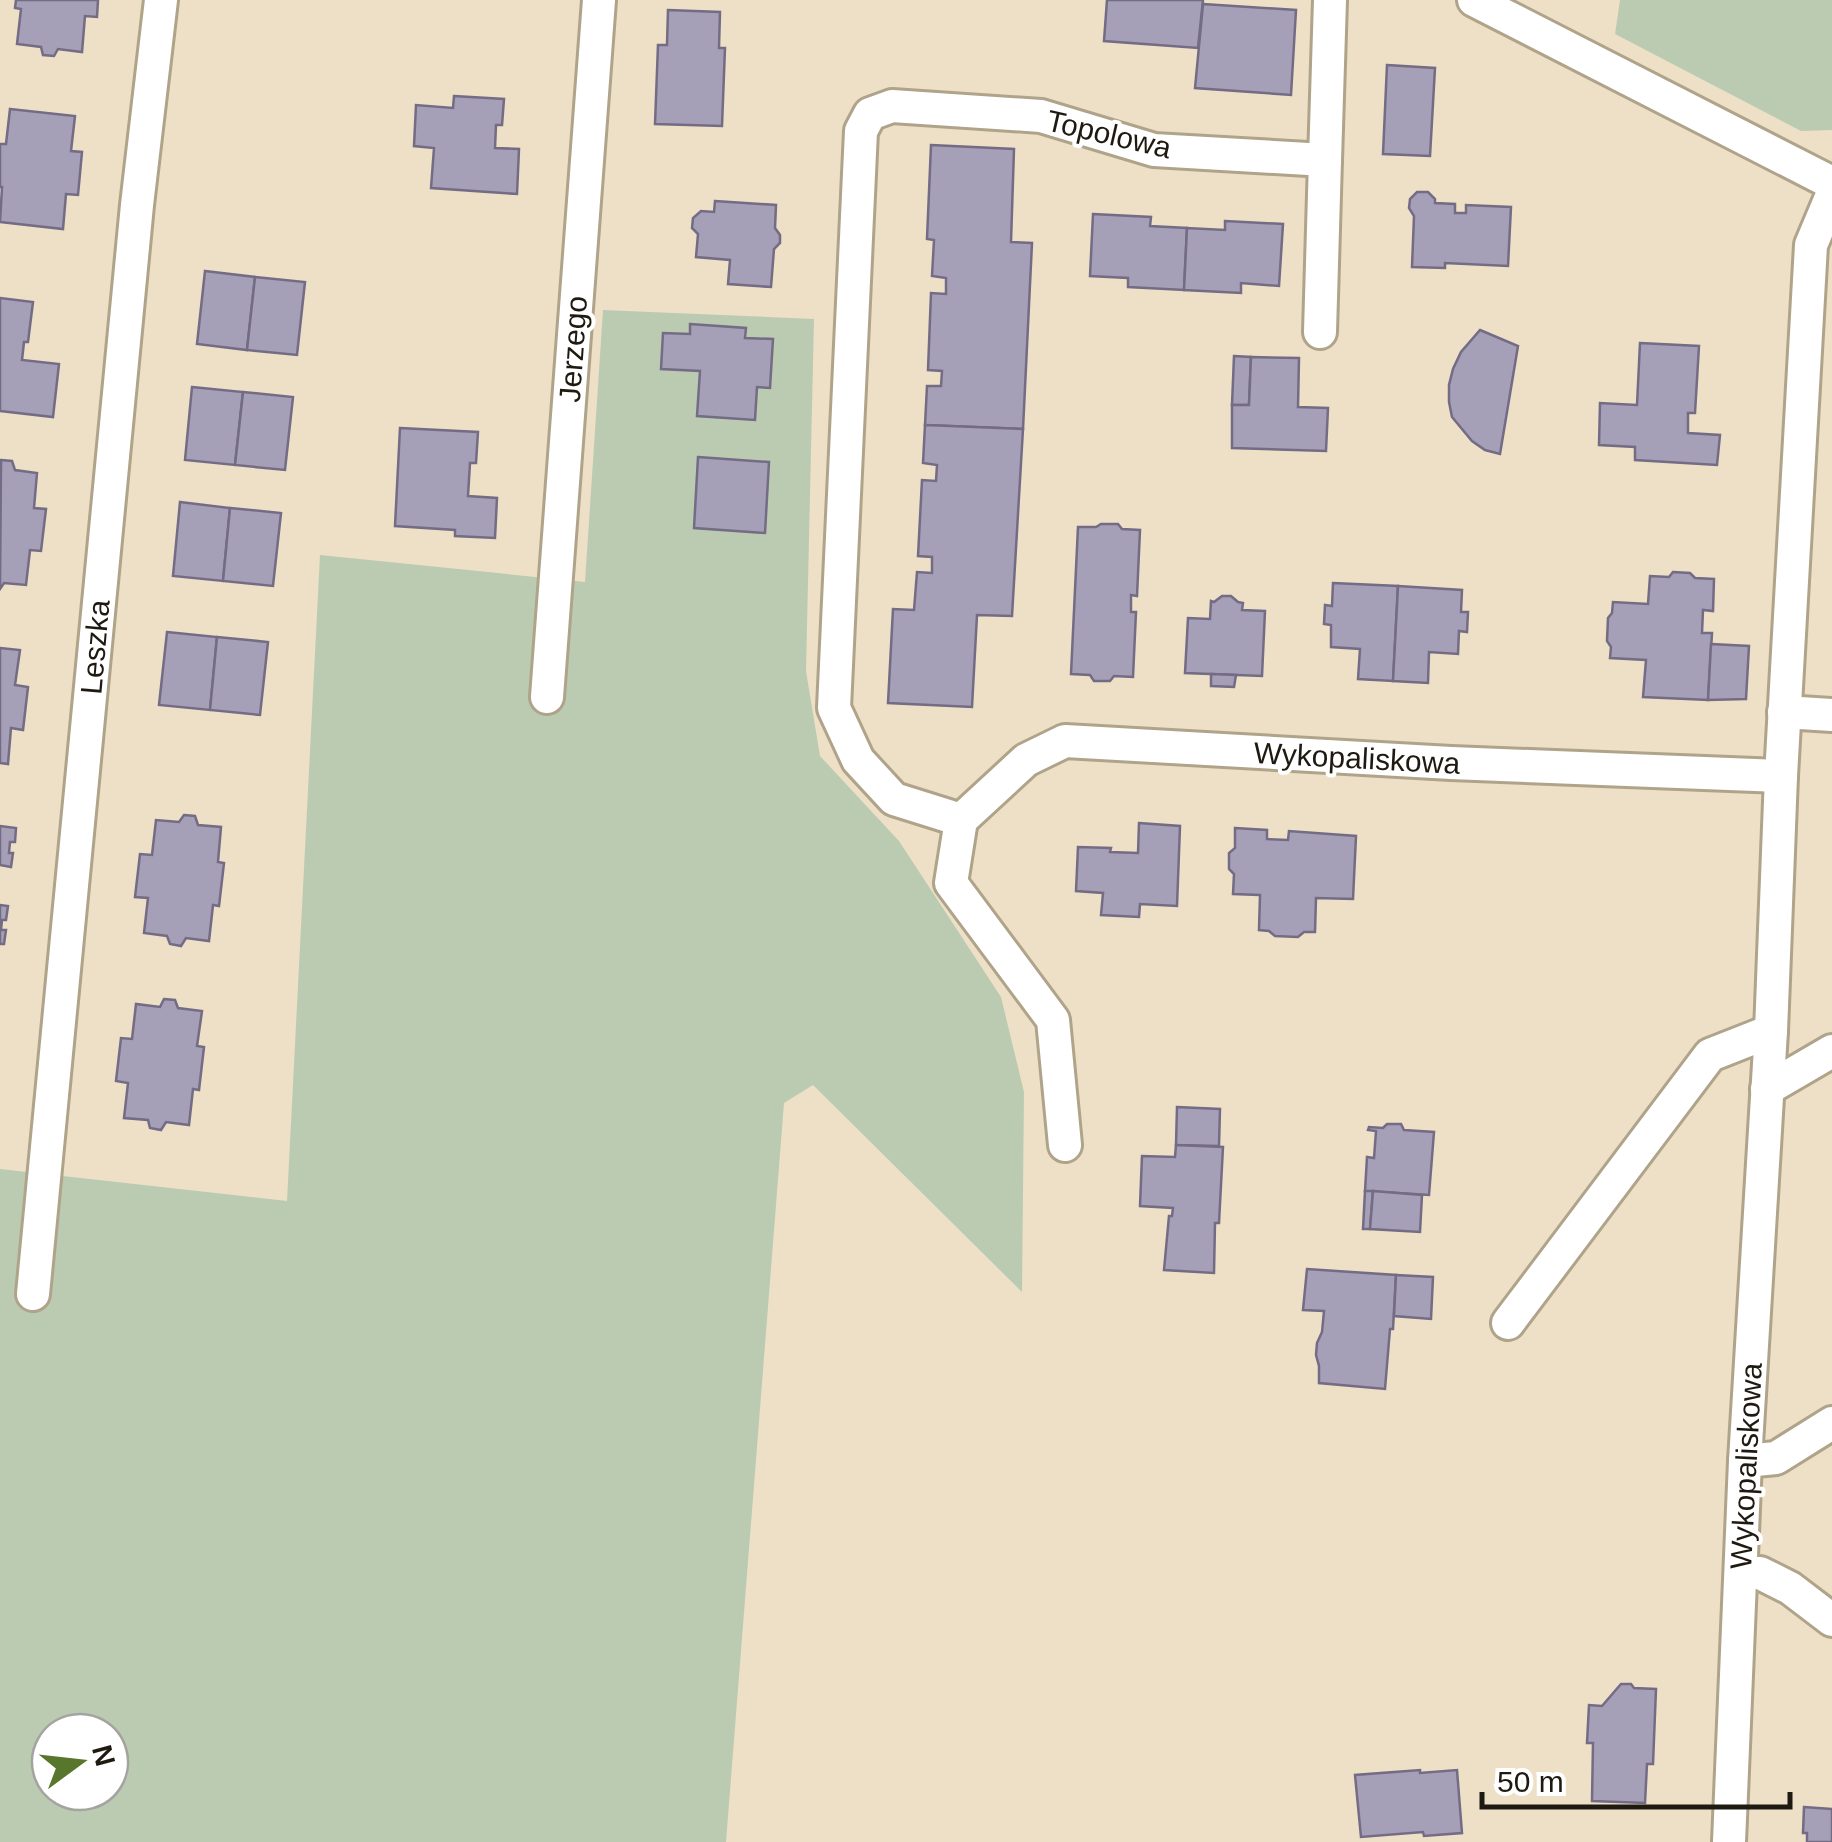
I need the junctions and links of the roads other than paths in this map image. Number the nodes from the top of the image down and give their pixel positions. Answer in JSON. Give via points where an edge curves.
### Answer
{"nodes":[{"id":1,"x":161,"y":0,"type":"edge"},
{"id":2,"x":599,"y":0,"type":"edge"},
{"id":3,"x":1330,"y":0,"type":"edge"},
{"id":4,"x":1474,"y":0,"type":"edge"},
{"id":5,"x":1325,"y":160,"type":"junction"},
{"id":6,"x":1832,"y":183,"type":"edge"},
{"id":7,"x":1832,"y":195,"type":"edge"},
{"id":8,"x":1320,"y":332,"type":"dead end"},
{"id":9,"x":547,"y":698,"type":"dead end"},
{"id":10,"x":1784,"y":712,"type":"junction"},
{"id":11,"x":1832,"y":715,"type":"edge"},
{"id":12,"x":1780,"y":776,"type":"junction"},
{"id":13,"x":961,"y":820,"type":"junction"},
{"id":14,"x":1771,"y":1031,"type":"junction"},
{"id":15,"x":1832,"y":1051,"type":"edge"},
{"id":16,"x":1767,"y":1089,"type":"junction"},
{"id":17,"x":1065,"y":1146,"type":"dead end"},
{"id":18,"x":33,"y":1294,"type":"dead end"},
{"id":19,"x":1508,"y":1323,"type":"dead end"},
{"id":20,"x":1832,"y":1423,"type":"edge"},
{"id":21,"x":1745,"y":1461,"type":"junction"},
{"id":22,"x":1742,"y":1573,"type":"junction"},
{"id":23,"x":1832,"y":1620,"type":"edge"},
{"id":24,"x":1730,"y":1842,"type":"edge"}],
"edges":[{"from":1,"to":18,"type":"street","name":"Leszka"},
{"from":2,"to":9,"type":"street","name":"Jerzego"},
{"from":3,"to":5,"type":"street"},
{"from":4,"to":6,"type":"street"},
{"from":5,"to":8,"type":"street"},
{"from":5,"to":13,"type":"street","name":"Topolowa","via":[[1154,150],[1041,116],[892,106],[870,114],[861,131],[834,708],[858,760],[894,798]]},
{"from":7,"to":10,"type":"street","name":"Wykopaliskowa","via":[[1811,245]]},
{"from":10,"to":11,"type":"street"},
{"from":10,"to":12,"type":"street","name":"Wykopaliskowa"},
{"from":12,"to":13,"type":"street","name":"Wykopaliskowa","via":[[1065,742],[1026,760]]},
{"from":12,"to":14,"type":"street","name":"Wykopaliskowa"},
{"from":13,"to":17,"type":"street","via":[[950,883],[1054,1020]]},
{"from":14,"to":16,"type":"street","name":"Wykopaliskowa"},
{"from":14,"to":19,"type":"street","via":[[1710,1055]]},
{"from":15,"to":16,"type":"street"},
{"from":16,"to":21,"type":"street","name":"Wykopaliskowa"},
{"from":20,"to":21,"type":"street","via":[[1776,1458]]},
{"from":21,"to":22,"type":"street","name":"Wykopaliskowa"},
{"from":22,"to":23,"type":"street","via":[[1760,1573],[1790,1588]]},
{"from":22,"to":24,"type":"street","name":"Wykopaliskowa"}]}
